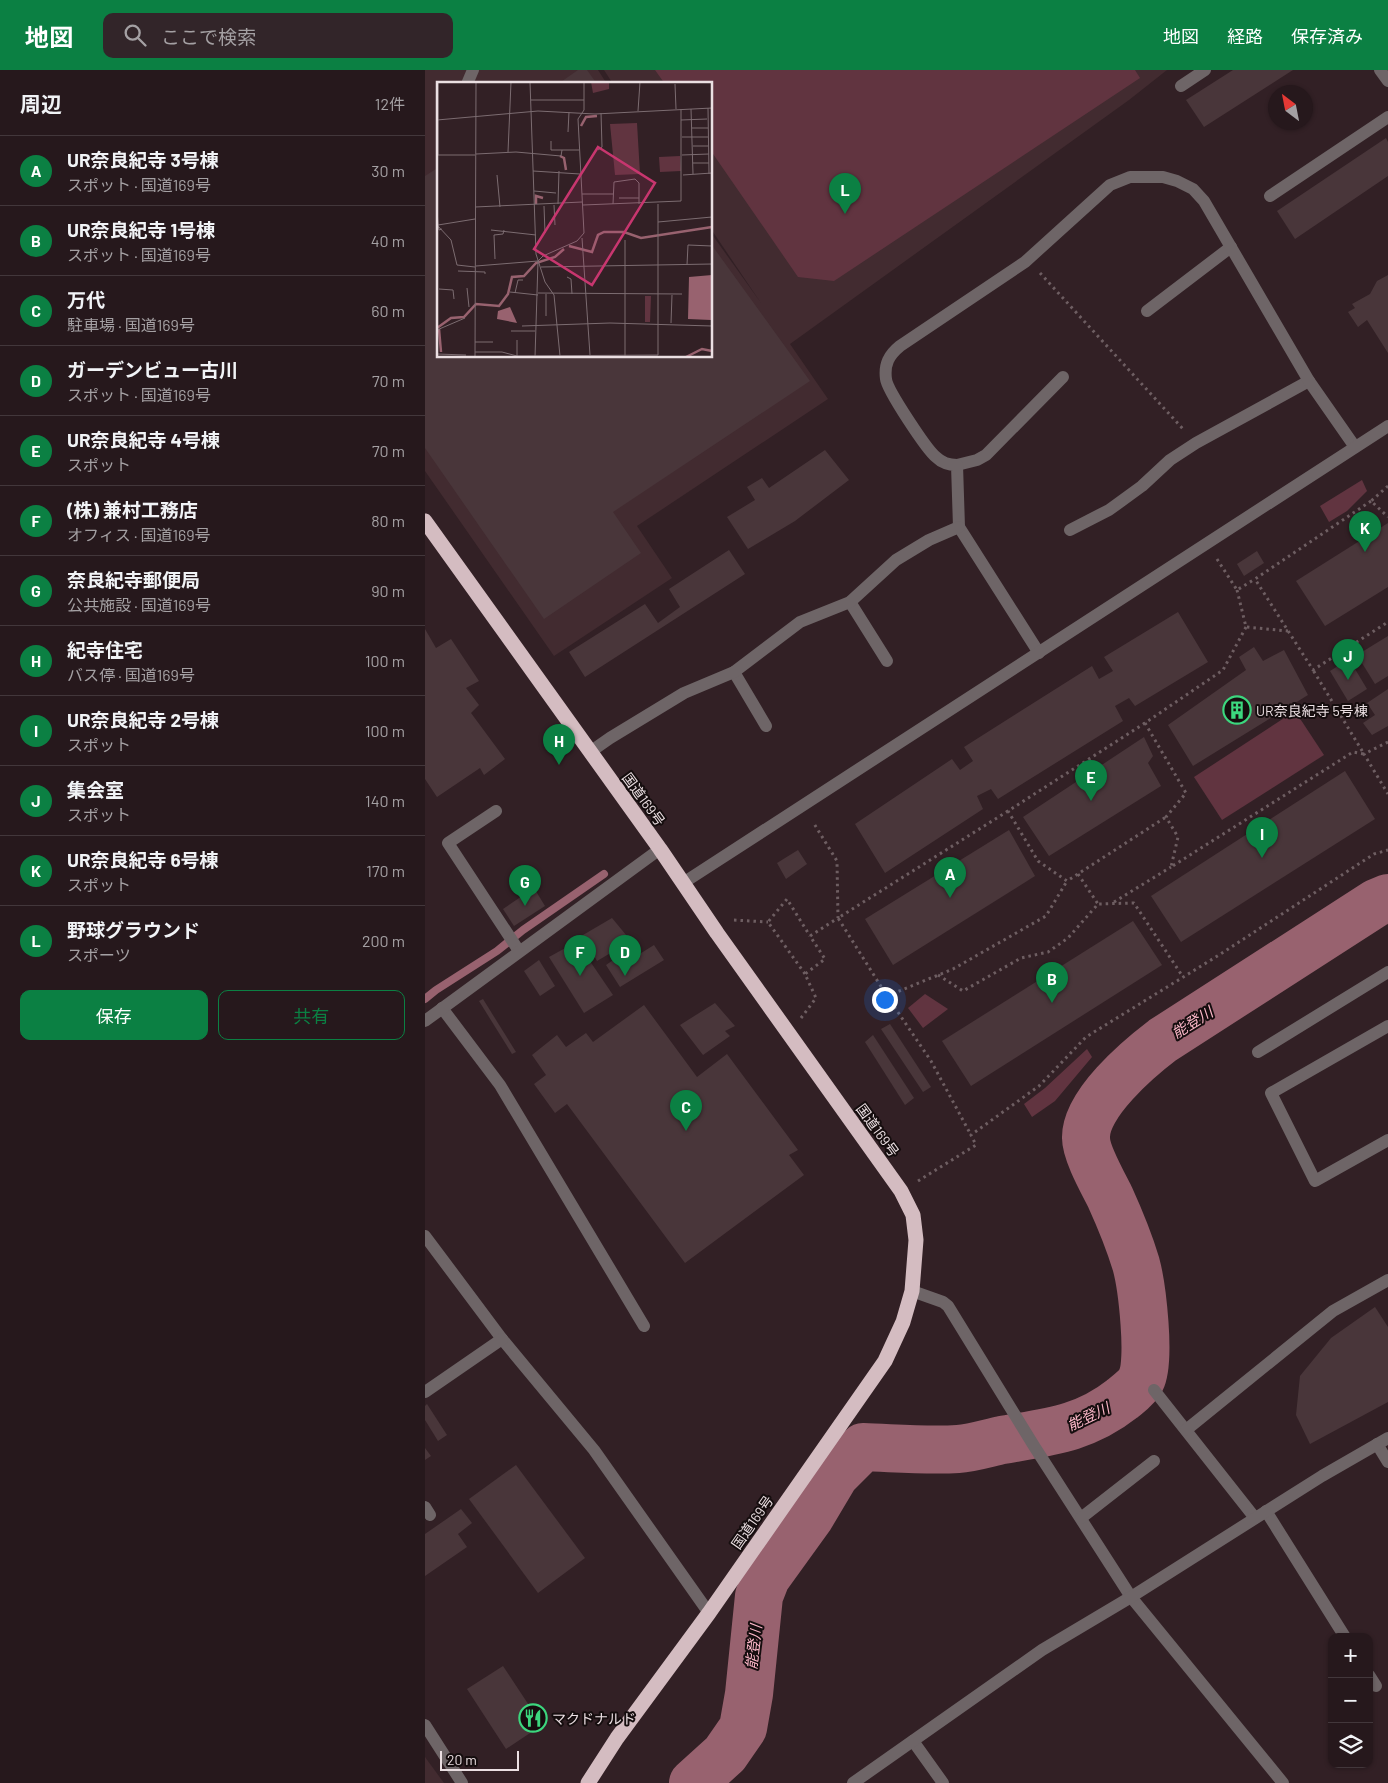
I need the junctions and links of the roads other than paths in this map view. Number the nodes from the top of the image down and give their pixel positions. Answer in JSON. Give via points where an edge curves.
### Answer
{"nodes":[{"id":1,"x":473,"y":70,"type":"edge"},
{"id":2,"x":1205,"y":70,"type":"edge"},
{"id":3,"x":1380,"y":70,"type":"edge"},
{"id":4,"x":1388,"y":81,"type":"edge"},
{"id":5,"x":468,"y":82,"type":"edge"},
{"id":6,"x":1181,"y":86,"type":"dead end"},
{"id":7,"x":1388,"y":117,"type":"edge"},
{"id":8,"x":1269,"y":196,"type":"dead end"},
{"id":9,"x":1231,"y":247,"type":"junction"},
{"id":10,"x":1147,"y":311,"type":"dead end"},
{"id":11,"x":1063,"y":378,"type":"dead end"},
{"id":12,"x":1309,"y":381,"type":"junction"},
{"id":13,"x":1388,"y":426,"type":"edge"},
{"id":14,"x":1355,"y":447,"type":"junction"},
{"id":15,"x":957,"y":465,"type":"junction"},
{"id":16,"x":426,"y":525,"type":"edge"},
{"id":17,"x":959,"y":527,"type":"junction"},
{"id":18,"x":1070,"y":530,"type":"dead end"},
{"id":19,"x":850,"y":602,"type":"junction"},
{"id":20,"x":1039,"y":653,"type":"junction"},
{"id":21,"x":887,"y":661,"type":"dead end"},
{"id":22,"x":734,"y":672,"type":"junction"},
{"id":23,"x":766,"y":726,"type":"dead end"},
{"id":24,"x":590,"y":752,"type":"junction"},
{"id":25,"x":496,"y":811,"type":"dead end"},
{"id":26,"x":660,"y":849,"type":"junction"},
{"id":27,"x":683,"y":883,"type":"junction"},
{"id":28,"x":519,"y":951,"type":"junction"},
{"id":29,"x":1388,"y":972,"type":"edge"},
{"id":30,"x":441,"y":1008,"type":"junction"},
{"id":31,"x":425,"y":1021,"type":"edge"},
{"id":32,"x":1388,"y":1026,"type":"edge"},
{"id":33,"x":1258,"y":1052,"type":"dead end"},
{"id":34,"x":1388,"y":1140,"type":"edge"},
{"id":35,"x":425,"y":1236,"type":"edge"},
{"id":36,"x":1388,"y":1280,"type":"edge"},
{"id":37,"x":912,"y":1291,"type":"junction"},
{"id":38,"x":645,"y":1326,"type":"dead end"},
{"id":39,"x":502,"y":1339,"type":"junction"},
{"id":40,"x":1154,"y":1390,"type":"dead end"},
{"id":41,"x":425,"y":1392,"type":"edge"},
{"id":42,"x":1185,"y":1430,"type":"junction"},
{"id":43,"x":1382,"y":1441,"type":"edge"},
{"id":44,"x":1154,"y":1461,"type":"dead end"},
{"id":45,"x":1388,"y":1462,"type":"edge"},
{"id":46,"x":1266,"y":1511,"type":"junction"},
{"id":47,"x":1081,"y":1518,"type":"junction"},
{"id":48,"x":1255,"y":1518,"type":"junction"},
{"id":49,"x":1131,"y":1597,"type":"junction"},
{"id":50,"x":709,"y":1612,"type":"junction"},
{"id":51,"x":1342,"y":1633,"type":"edge"},
{"id":52,"x":425,"y":1725,"type":"edge"},
{"id":53,"x":913,"y":1741,"type":"junction"},
{"id":54,"x":462,"y":1783,"type":"edge"},
{"id":55,"x":587,"y":1783,"type":"edge"},
{"id":56,"x":853,"y":1783,"type":"edge"},
{"id":57,"x":943,"y":1783,"type":"edge"},
{"id":58,"x":1283,"y":1783,"type":"edge"}],
"edges":[{"from":1,"to":5,"type":"street"},
{"from":2,"to":6,"type":"street"},
{"from":3,"to":4,"type":"street"},
{"from":7,"to":8,"type":"street"},
{"from":9,"to":10,"type":"street"},
{"from":9,"to":12,"type":"street"},
{"from":9,"to":15,"type":"street","via":[[1204,201],[1193,189],[1163,176],[1130,177],[1110,185],[1028,260],[891,353],[886,366],[886,381],[893,396],[933,455],[943,463]]},
{"from":11,"to":15,"type":"street","via":[[986,455]]},
{"from":12,"to":14,"type":"street"},
{"from":12,"to":18,"type":"street","via":[[1195,443],[1109,510]]},
{"from":13,"to":14,"type":"street"},
{"from":14,"to":20,"type":"street"},
{"from":15,"to":17,"type":"street"},
{"from":16,"to":24,"type":"highway","name":"国道169号"},
{"from":17,"to":19,"type":"street","via":[[896,560]]},
{"from":17,"to":20,"type":"street"},
{"from":19,"to":21,"type":"street"},
{"from":19,"to":22,"type":"street","via":[[800,622]]},
{"from":20,"to":27,"type":"street"},
{"from":22,"to":23,"type":"street"},
{"from":22,"to":24,"type":"street","via":[[685,693]]},
{"from":24,"to":26,"type":"highway","name":"国道169号"},
{"from":25,"to":28,"type":"street","via":[[448,843]]},
{"from":26,"to":27,"type":"highway","name":"国道169号"},
{"from":26,"to":28,"type":"street"},
{"from":27,"to":37,"type":"highway","name":"国道169号","via":[[901,1191],[913,1215],[916,1240]]},
{"from":28,"to":30,"type":"street"},
{"from":29,"to":33,"type":"street"},
{"from":30,"to":31,"type":"street"},
{"from":30,"to":38,"type":"street","via":[[501,1085]]},
{"from":32,"to":34,"type":"street","via":[[1271,1093],[1315,1181]]},
{"from":35,"to":39,"type":"street"},
{"from":36,"to":42,"type":"street","via":[[1333,1310]]},
{"from":37,"to":47,"type":"street","via":[[948,1306]]},
{"from":37,"to":50,"type":"highway","name":"国道169号","via":[[903,1322],[885,1361]]},
{"from":39,"to":41,"type":"street"},
{"from":39,"to":50,"type":"street","via":[[594,1450]]},
{"from":40,"to":42,"type":"street"},
{"from":42,"to":48,"type":"street"},
{"from":43,"to":45,"type":"street"},
{"from":43,"to":46,"type":"street"},
{"from":44,"to":47,"type":"street"},
{"from":46,"to":48,"type":"street"},
{"from":46,"to":51,"type":"street"},
{"from":47,"to":49,"type":"street"},
{"from":48,"to":49,"type":"street"},
{"from":49,"to":53,"type":"street","via":[[1042,1650]]},
{"from":49,"to":58,"type":"street"},
{"from":50,"to":55,"type":"highway","name":"国道169号"},
{"from":52,"to":54,"type":"street"},
{"from":53,"to":56,"type":"street"},
{"from":53,"to":57,"type":"street"}]}
